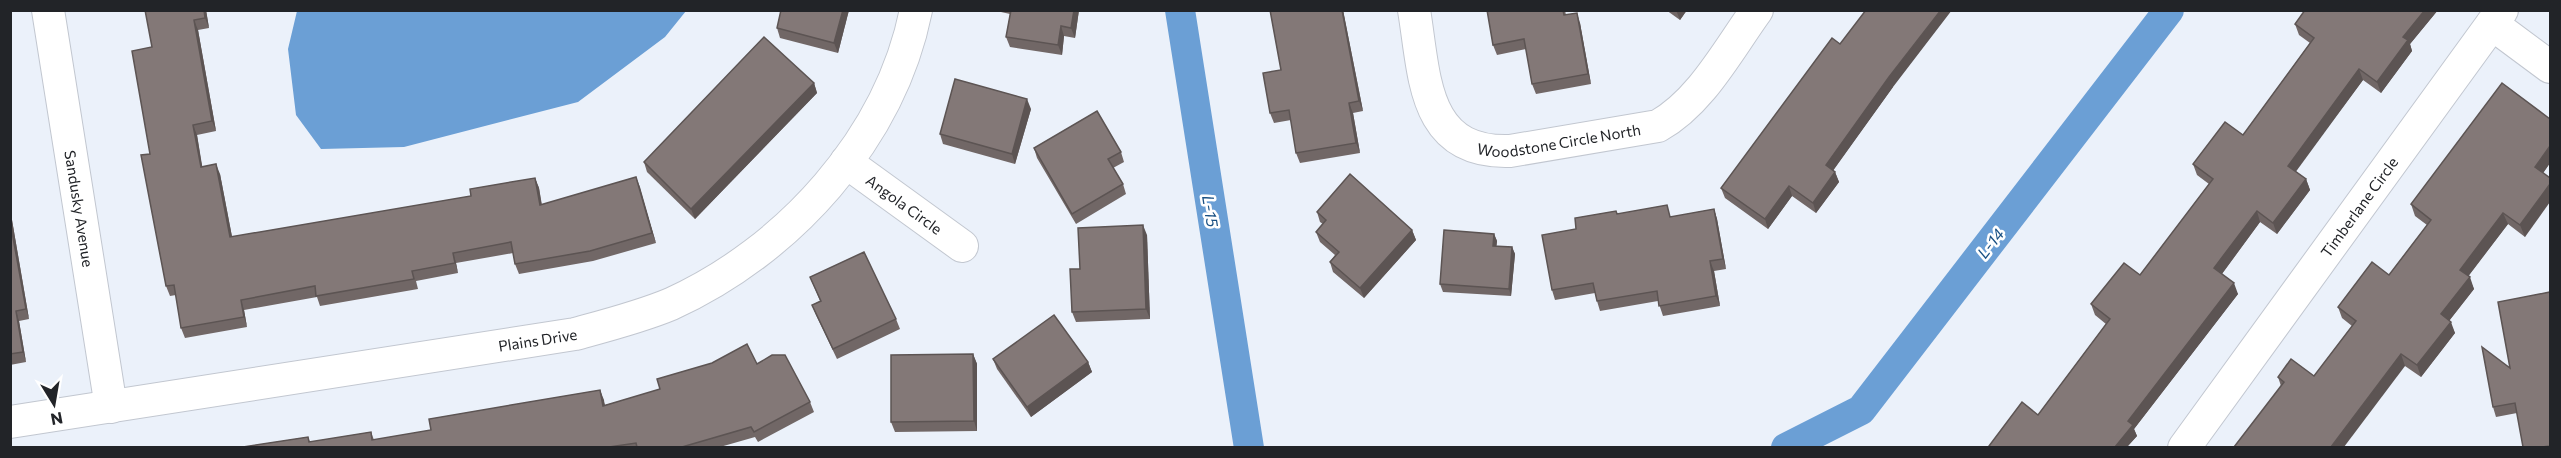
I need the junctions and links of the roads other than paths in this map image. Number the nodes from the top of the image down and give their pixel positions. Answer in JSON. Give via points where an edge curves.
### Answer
{"nodes":[{"id":1,"x":48,"y":10,"type":"edge"},
{"id":2,"x":916,"y":10,"type":"edge"},
{"id":3,"x":1414,"y":10,"type":"edge"},
{"id":4,"x":1757,"y":10,"type":"edge"},
{"id":5,"x":2497,"y":17,"type":"edge"},
{"id":6,"x":2550,"y":67,"type":"edge"},
{"id":7,"x":846,"y":162,"type":"junction"},
{"id":8,"x":962,"y":246,"type":"dead end"},
{"id":9,"x":111,"y":407,"type":"junction"},
{"id":10,"x":10,"y":422,"type":"edge"},
{"id":11,"x":2184,"y":447,"type":"edge"}],
"edges":[{"from":1,"to":9,"type":"street","name":"Sandusky Avenue"},
{"from":2,"to":7,"type":"street","name":"Plains Drive","via":[[893,80]]},
{"from":3,"to":4,"type":"street","name":"Woodstone Circle North","via":[[1428,97],[1437,117],[1451,134],[1469,146],[1490,152],[1658,126],[1681,111]]},
{"from":5,"to":6,"type":"street","name":"Timberlane Circle"},
{"from":5,"to":11,"type":"street","name":"Timberlane Circle"},
{"from":7,"to":8,"type":"street","name":"Angola Circle"},
{"from":7,"to":9,"type":"street","name":"Plains Drive","via":[[775,239],[726,275],[634,318],[575,334]]},
{"from":9,"to":10,"type":"street","name":"Plains Drive"}]}
